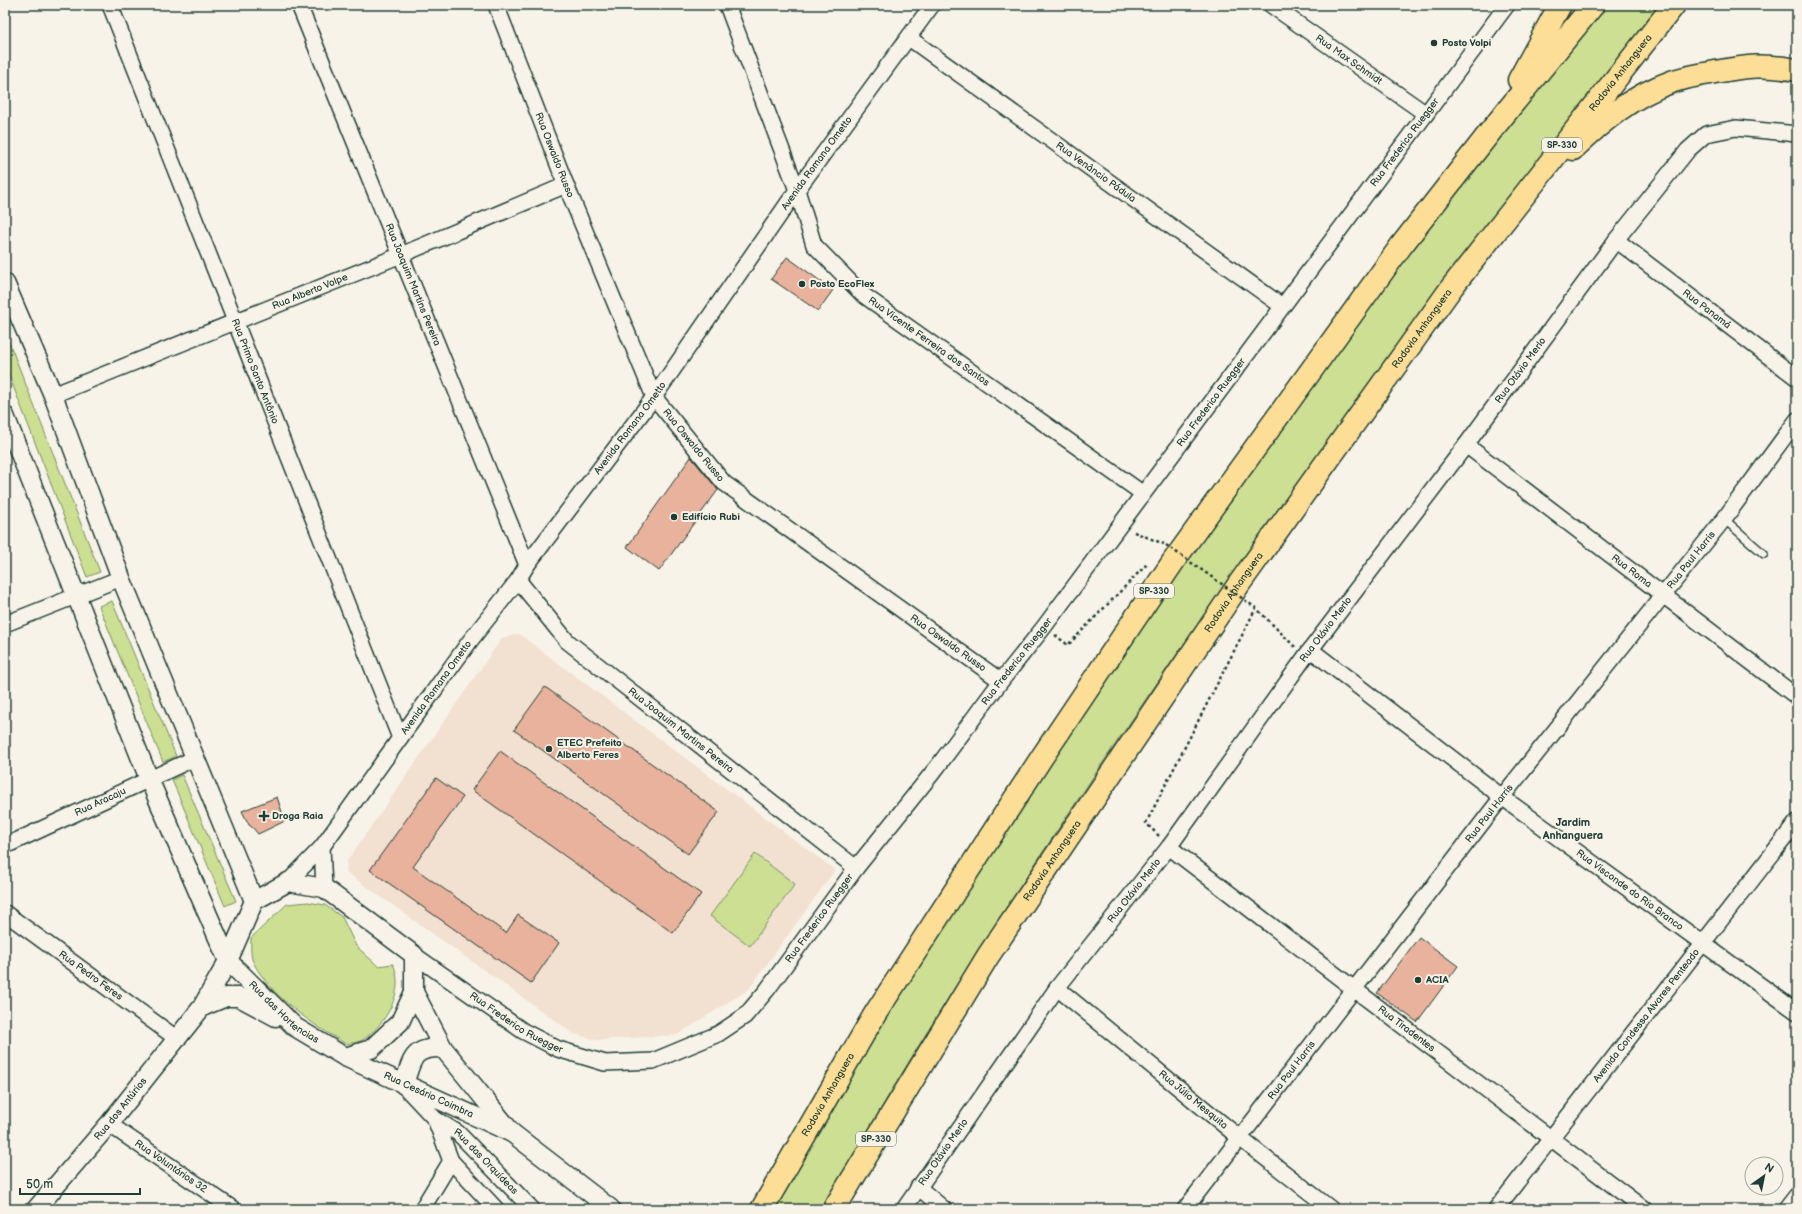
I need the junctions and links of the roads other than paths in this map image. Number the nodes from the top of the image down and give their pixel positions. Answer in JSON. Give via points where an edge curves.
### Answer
{"nodes":[{"id":1,"x":110,"y":5,"type":"edge"},
{"id":2,"x":299,"y":5,"type":"edge"},
{"id":3,"x":496,"y":5,"type":"edge"},
{"id":4,"x":727,"y":5,"type":"edge"},
{"id":5,"x":1271,"y":5,"type":"edge"},
{"id":6,"x":1507,"y":5,"type":"edge"},
{"id":7,"x":1560,"y":5,"type":"edge"},
{"id":8,"x":1592,"y":5,"type":"edge"},
{"id":9,"x":1674,"y":5,"type":"edge"},
{"id":10,"x":927,"y":8,"type":"edge"},
{"id":11,"x":909,"y":38,"type":"junction"},
{"id":12,"x":1797,"y":70,"type":"edge"},
{"id":13,"x":1426,"y":114,"type":"junction"},
{"id":14,"x":1494,"y":127,"type":"junction"},
{"id":15,"x":1797,"y":134,"type":"edge"},
{"id":16,"x":566,"y":185,"type":"junction"},
{"id":17,"x":797,"y":190,"type":"junction"},
{"id":18,"x":1616,"y":240,"type":"junction"},
{"id":19,"x":402,"y":256,"type":"junction"},
{"id":20,"x":5,"y":283,"type":"edge"},
{"id":21,"x":1452,"y":287,"type":"junction"},
{"id":22,"x":1282,"y":306,"type":"junction"},
{"id":23,"x":237,"y":323,"type":"junction"},
{"id":24,"x":1797,"y":378,"type":"edge"},
{"id":25,"x":53,"y":395,"type":"junction"},
{"id":26,"x":654,"y":397,"type":"junction"},
{"id":27,"x":5,"y":416,"type":"edge"},
{"id":28,"x":1797,"y":420,"type":"edge"},
{"id":29,"x":1466,"y":445,"type":"junction"},
{"id":30,"x":1142,"y":493,"type":"junction"},
{"id":31,"x":1724,"y":519,"type":"junction"},
{"id":32,"x":1764,"y":554,"type":"dead end"},
{"id":33,"x":527,"y":566,"type":"junction"},
{"id":34,"x":121,"y":578,"type":"junction"},
{"id":35,"x":518,"y":580,"type":"junction"},
{"id":36,"x":1662,"y":595,"type":"junction"},
{"id":37,"x":76,"y":596,"type":"junction"},
{"id":38,"x":5,"y":624,"type":"edge"},
{"id":39,"x":1308,"y":654,"type":"junction"},
{"id":40,"x":1001,"y":681,"type":"junction"},
{"id":41,"x":1797,"y":697,"type":"edge"},
{"id":42,"x":400,"y":738,"type":"junction"},
{"id":43,"x":195,"y":758,"type":"junction"},
{"id":44,"x":149,"y":779,"type":"junction"},
{"id":45,"x":1502,"y":796,"type":"junction"},
{"id":46,"x":1797,"y":822,"type":"edge"},
{"id":47,"x":5,"y":846,"type":"edge"},
{"id":48,"x":1169,"y":846,"type":"junction"},
{"id":49,"x":322,"y":847,"type":"junction"},
{"id":50,"x":856,"y":868,"type":"junction"},
{"id":51,"x":288,"y":882,"type":"junction"},
{"id":52,"x":324,"y":888,"type":"junction"},
{"id":53,"x":254,"y":901,"type":"junction"},
{"id":54,"x":5,"y":913,"type":"edge"},
{"id":55,"x":1702,"y":944,"type":"junction"},
{"id":56,"x":414,"y":955,"type":"junction"},
{"id":57,"x":228,"y":961,"type":"junction"},
{"id":58,"x":1057,"y":988,"type":"junction"},
{"id":59,"x":1354,"y":990,"type":"junction"},
{"id":60,"x":414,"y":992,"type":"junction"},
{"id":61,"x":202,"y":1007,"type":"junction"},
{"id":62,"x":1797,"y":1012,"type":"edge"},
{"id":63,"x":295,"y":1027,"type":"junction"},
{"id":64,"x":176,"y":1038,"type":"junction"},
{"id":65,"x":442,"y":1048,"type":"junction"},
{"id":66,"x":345,"y":1057,"type":"junction"},
{"id":67,"x":404,"y":1085,"type":"junction"},
{"id":68,"x":435,"y":1119,"type":"junction"},
{"id":69,"x":109,"y":1124,"type":"junction"},
{"id":70,"x":512,"y":1133,"type":"junction"},
{"id":71,"x":1241,"y":1138,"type":"junction"},
{"id":72,"x":1550,"y":1138,"type":"junction"},
{"id":73,"x":450,"y":1161,"type":"junction"},
{"id":74,"x":918,"y":1188,"type":"junction"},
{"id":75,"x":1797,"y":1195,"type":"edge"},
{"id":76,"x":36,"y":1209,"type":"edge"},
{"id":77,"x":233,"y":1209,"type":"edge"},
{"id":78,"x":422,"y":1209,"type":"edge"},
{"id":79,"x":496,"y":1209,"type":"edge"},
{"id":80,"x":532,"y":1209,"type":"edge"},
{"id":81,"x":611,"y":1209,"type":"edge"},
{"id":82,"x":762,"y":1209,"type":"edge"},
{"id":83,"x":834,"y":1209,"type":"edge"},
{"id":84,"x":904,"y":1209,"type":"edge"},
{"id":85,"x":944,"y":1209,"type":"edge"},
{"id":86,"x":1185,"y":1209,"type":"edge"},
{"id":87,"x":1331,"y":1209,"type":"edge"},
{"id":88,"x":1496,"y":1209,"type":"edge"},
{"id":89,"x":1644,"y":1209,"type":"edge"},
{"id":90,"x":1786,"y":1209,"type":"edge"}],
"edges":[{"from":1,"to":23,"type":"street","name":"Rua Primo Santo Antônio"},
{"from":2,"to":19,"type":"street","name":"Rua Joaquim Martins Pereira"},
{"from":3,"to":16,"type":"street","name":"Rua Oswaldo Russo"},
{"from":4,"to":17,"type":"street","name":"Rua Vicente Ferreira dos Santos"},
{"from":5,"to":13,"type":"street","name":"Rua Max Schmidt"},
{"from":6,"to":13,"type":"street","name":"Rua Frederico Ruegger"},
{"from":7,"to":14,"type":"highway"},
{"from":8,"to":14,"type":"highway","name":"Rodovia Anhanguera","number":"SP-330"},
{"from":9,"to":21,"type":"highway","name":"Rodovia Anhanguera","number":"SP-330"},
{"from":10,"to":11,"type":"street","name":"Avenida Romana Ometto"},
{"from":11,"to":17,"type":"street","name":"Avenida Romana Ometto"},
{"from":11,"to":22,"type":"street","name":"Rua Venâncio Pádula"},
{"from":12,"to":21,"type":"highway","via":[[1774,66],[1744,66],[1694,76],[1655,89],[1619,109],[1554,168]]},
{"from":13,"to":22,"type":"street","name":"Rua Frederico Ruegger"},
{"from":14,"to":82,"type":"highway","name":"Rodovia Anhanguera","number":"SP-330","via":[[1401,246],[1171,566],[1042,756],[884,1000]]},
{"from":15,"to":18,"type":"street","name":"Rua Otávio Merlo","via":[[1736,128],[1706,134],[1688,150]]},
{"from":16,"to":19,"type":"street","name":"Rua Alberto Volpe"},
{"from":16,"to":26,"type":"street","name":"Rua Oswaldo Russo"},
{"from":17,"to":26,"type":"street","name":"Avenida Romana Ometto"},
{"from":17,"to":30,"type":"street","name":"Rua Vicente Ferreira dos Santos","via":[[814,245],[862,294]]},
{"from":18,"to":24,"type":"street","name":"Rua Panamá"},
{"from":18,"to":29,"type":"street","name":"Rua Otávio Merlo"},
{"from":19,"to":23,"type":"street","name":"Rua Alberto Volpe"},
{"from":19,"to":33,"type":"street","name":"Rua Joaquim Martins Pereira"},
{"from":20,"to":25,"type":"street"},
{"from":21,"to":83,"type":"highway","name":"Rodovia Anhanguera","number":"SP-330","via":[[1300,496],[988,956]]},
{"from":22,"to":30,"type":"street","name":"Rua Frederico Ruegger"},
{"from":23,"to":25,"type":"street","name":"Rua Alberto Volpe"},
{"from":23,"to":42,"type":"street","name":"Rua Primo Santo Antônio"},
{"from":25,"to":34,"type":"street"},
{"from":26,"to":33,"type":"street","name":"Avenida Romana Ometto"},
{"from":26,"to":40,"type":"street","name":"Rua Oswaldo Russo","via":[[724,483]]},
{"from":27,"to":37,"type":"street"},
{"from":28,"to":31,"type":"street","name":"Rua Paul Harris"},
{"from":29,"to":36,"type":"street","name":"Rua Roma"},
{"from":29,"to":39,"type":"street","name":"Rua Otávio Merlo"},
{"from":30,"to":40,"type":"street","name":"Rua Frederico Ruegger"},
{"from":31,"to":32,"type":"lane"},
{"from":31,"to":36,"type":"street","name":"Rua Paul Harris"},
{"from":33,"to":35,"type":"street","name":"Avenida Romana Ometto"},
{"from":34,"to":37,"type":"street"},
{"from":34,"to":43,"type":"street"},
{"from":35,"to":42,"type":"street","name":"Avenida Romana Ometto"},
{"from":35,"to":50,"type":"street","name":"Rua Joaquim Martins Pereira","via":[[567,642]]},
{"from":36,"to":41,"type":"street","name":"Rua Roma"},
{"from":36,"to":45,"type":"street","name":"Rua Paul Harris"},
{"from":37,"to":38,"type":"street"},
{"from":37,"to":44,"type":"street"},
{"from":39,"to":45,"type":"street","name":"Rua Visconde do Rio Branco"},
{"from":39,"to":48,"type":"street","name":"Rua Otávio Merlo"},
{"from":40,"to":50,"type":"street","name":"Rua Frederico Ruegger","via":[[938,766]]},
{"from":42,"to":49,"type":"street","name":"Avenida Romana Ometto"},
{"from":43,"to":44,"type":"street","name":"Rua Aracaju"},
{"from":43,"to":53,"type":"street"},
{"from":44,"to":47,"type":"street","name":"Rua Aracaju"},
{"from":44,"to":57,"type":"street"},
{"from":45,"to":55,"type":"street","name":"Rua Visconde do Rio Branco"},
{"from":45,"to":59,"type":"street","name":"Rua Paul Harris"},
{"from":46,"to":55,"type":"street","name":"Avenida Condessa Alvares Penteado"},
{"from":48,"to":58,"type":"street","name":"Rua Otávio Merlo"},
{"from":48,"to":59,"type":"street","name":"Rua Tiradentes"},
{"from":49,"to":51,"type":"street","name":"Avenida Romana Ometto"},
{"from":49,"to":52,"type":"street"},
{"from":50,"to":56,"type":"street","name":"Rua Frederico Ruegger","via":[[745,1016],[718,1034],[653,1061],[605,1063],[558,1049],[523,1031]]},
{"from":51,"to":52,"type":"street"},
{"from":51,"to":53,"type":"street"},
{"from":52,"to":56,"type":"street"},
{"from":53,"to":57,"type":"street","name":"Rua dos Antúrios"},
{"from":54,"to":64,"type":"street","name":"Rua Pedro Feres"},
{"from":55,"to":62,"type":"street","name":"Rua Visconde do Rio Branco"},
{"from":55,"to":72,"type":"street","name":"Avenida Condessa Alvares Penteado"},
{"from":56,"to":60,"type":"street"},
{"from":57,"to":61,"type":"street","name":"Rua dos Antúrios"},
{"from":57,"to":63,"type":"street","name":"Rua das Hortencias"},
{"from":58,"to":71,"type":"street","name":"Rua Júlio Mesquita"},
{"from":58,"to":74,"type":"street","name":"Rua Otávio Merlo"},
{"from":59,"to":71,"type":"street","name":"Rua Paul Harris"},
{"from":59,"to":72,"type":"street","name":"Rua Tiradentes"},
{"from":60,"to":65,"type":"street"},
{"from":60,"to":66,"type":"street","via":[[400,1022],[371,1049]]},
{"from":61,"to":63,"type":"street","name":"Rua dos Antúrios","via":[[226,997],[240,997]]},
{"from":61,"to":64,"type":"street","name":"Rua dos Antúrios"},
{"from":63,"to":66,"type":"street","name":"Rua das Hortencias"},
{"from":64,"to":69,"type":"street","name":"Rua dos Antúrios"},
{"from":65,"to":67,"type":"street","via":[[428,1047],[419,1051],[411,1061]]},
{"from":65,"to":70,"type":"street"},
{"from":66,"to":67,"type":"street","name":"Rua Cesário Coimbra"},
{"from":67,"to":68,"type":"street","name":"Rua das Orquídeas"},
{"from":67,"to":70,"type":"street","name":"Rua Cesário Coimbra"},
{"from":68,"to":73,"type":"street","name":"Rua das Orquídeas"},
{"from":68,"to":80,"type":"street","name":"Rua das Orquídeas","via":[[458,1133]]},
{"from":69,"to":76,"type":"street","name":"Rua dos Antúrios"},
{"from":69,"to":77,"type":"street","name":"Rua Voluntários 32"},
{"from":70,"to":81,"type":"street"},
{"from":71,"to":86,"type":"street","name":"Rua Paul Harris"},
{"from":71,"to":87,"type":"street","name":"Rua Júlio Mesquita"},
{"from":72,"to":88,"type":"street","name":"Avenida Condessa Alvares Penteado"},
{"from":72,"to":89,"type":"street","name":"Rua Tiradentes"},
{"from":73,"to":78,"type":"street"},
{"from":73,"to":79,"type":"street","name":"Rua das Orquídeas"},
{"from":74,"to":84,"type":"street","name":"Rua Otávio Merlo"},
{"from":74,"to":85,"type":"street"},
{"from":75,"to":90,"type":"street"}]}
